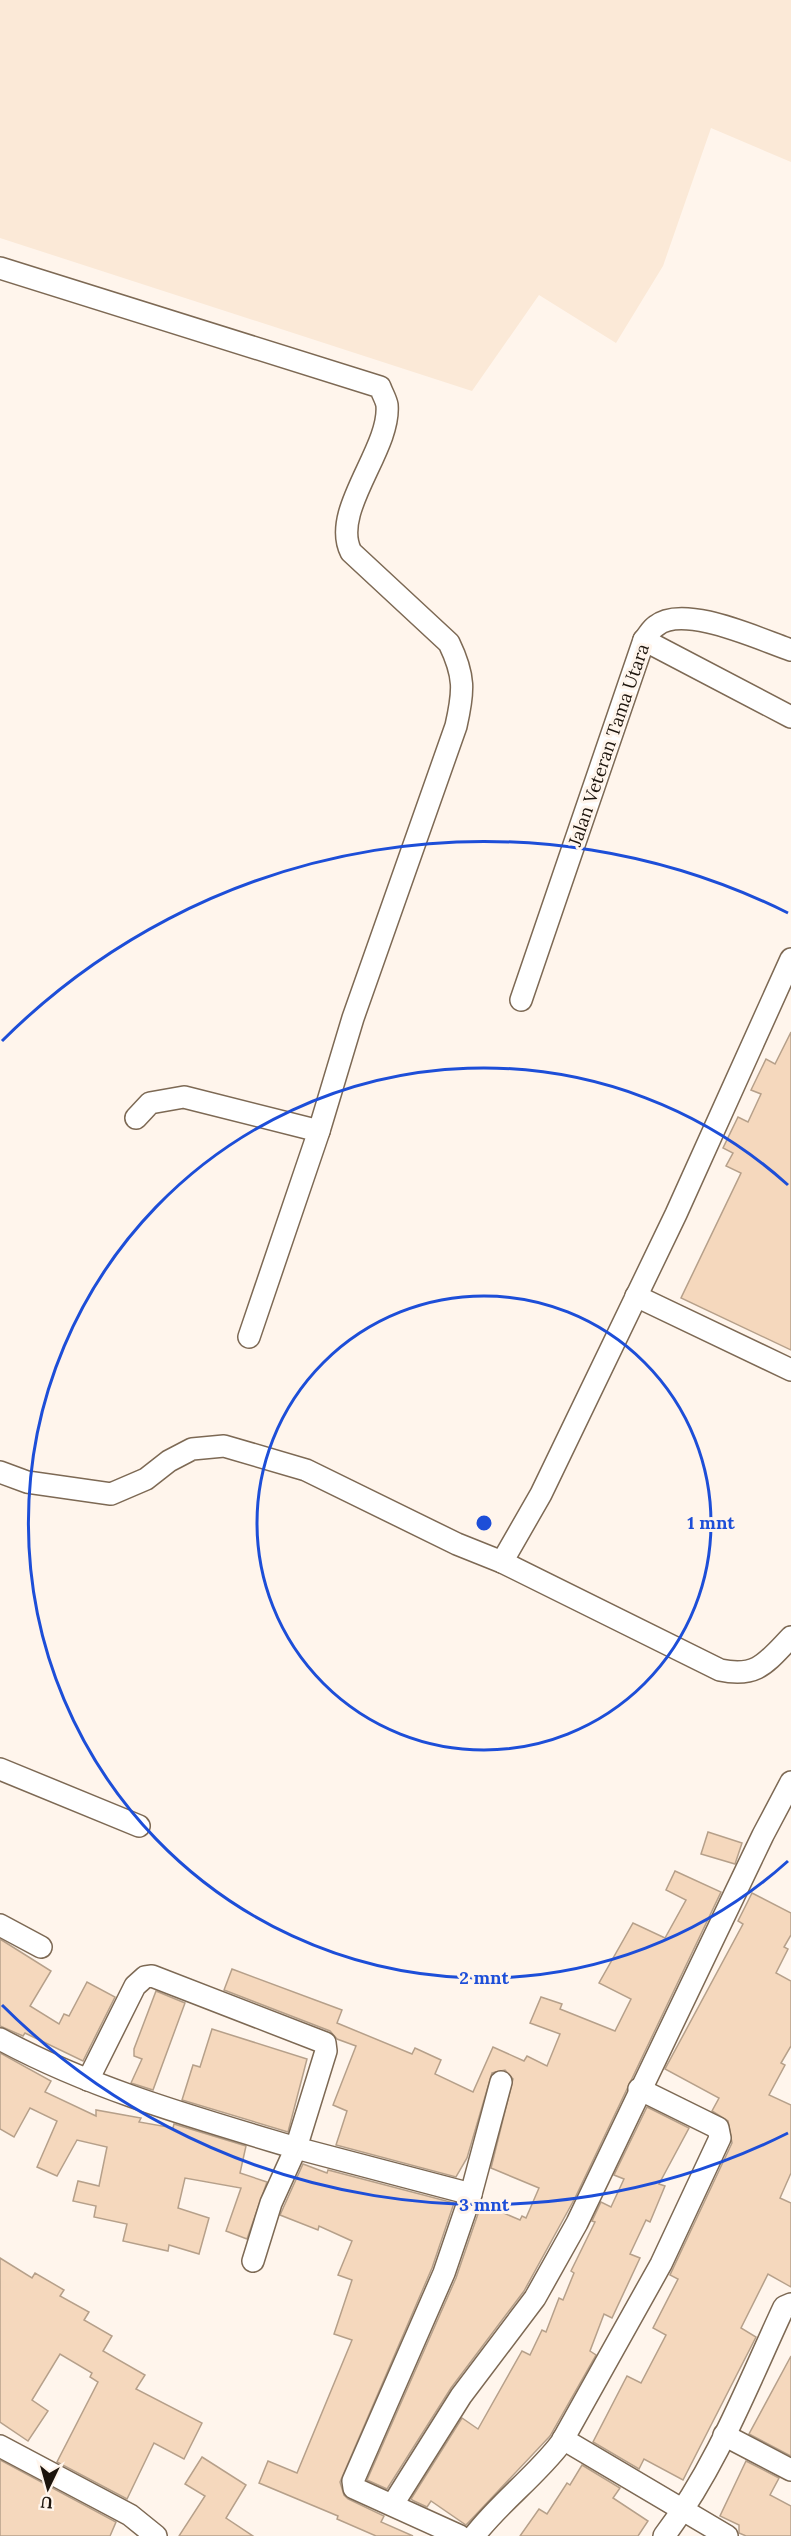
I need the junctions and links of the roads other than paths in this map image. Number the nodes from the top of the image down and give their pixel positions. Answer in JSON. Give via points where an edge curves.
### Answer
{"nodes":[{"id":1,"x":0,"y":268,"type":"edge"},
{"id":2,"x":644,"y":640,"type":"junction"},
{"id":3,"x":791,"y":650,"type":"edge"},
{"id":4,"x":791,"y":717,"type":"edge"},
{"id":5,"x":791,"y":959,"type":"edge"},
{"id":6,"x":521,"y":1000,"type":"dead end"},
{"id":7,"x":136,"y":1118,"type":"dead end"},
{"id":8,"x":319,"y":1131,"type":"junction"},
{"id":9,"x":636,"y":1296,"type":"junction"},
{"id":10,"x":249,"y":1337,"type":"dead end"},
{"id":11,"x":791,"y":1370,"type":"edge"},
{"id":12,"x":0,"y":1472,"type":"edge"},
{"id":13,"x":501,"y":1562,"type":"junction"},
{"id":14,"x":791,"y":1637,"type":"edge"},
{"id":15,"x":0,"y":1769,"type":"edge"},
{"id":16,"x":791,"y":1782,"type":"edge"},
{"id":17,"x":139,"y":1826,"type":"dead end"},
{"id":18,"x":0,"y":1925,"type":"edge"},
{"id":19,"x":41,"y":1947,"type":"dead end"},
{"id":20,"x":0,"y":2039,"type":"edge"},
{"id":21,"x":88,"y":2080,"type":"junction"},
{"id":22,"x":501,"y":2082,"type":"dead end"},
{"id":23,"x":639,"y":2089,"type":"junction"},
{"id":24,"x":296,"y":2148,"type":"junction"},
{"id":25,"x":471,"y":2194,"type":"junction"},
{"id":26,"x":253,"y":2261,"type":"dead end"},
{"id":27,"x":791,"y":2304,"type":"edge"},
{"id":28,"x":724,"y":2435,"type":"junction"},
{"id":29,"x":563,"y":2439,"type":"junction"},
{"id":30,"x":0,"y":2446,"type":"edge"},
{"id":31,"x":791,"y":2470,"type":"edge"},
{"id":32,"x":393,"y":2504,"type":"junction"},
{"id":33,"x":684,"y":2509,"type":"junction"},
{"id":34,"x":156,"y":2536,"type":"edge"},
{"id":35,"x":460,"y":2536,"type":"edge"},
{"id":36,"x":474,"y":2536,"type":"edge"},
{"id":37,"x":664,"y":2536,"type":"edge"},
{"id":38,"x":726,"y":2536,"type":"edge"}],
"edges":[{"from":1,"to":8,"type":"street","via":[[354,377],[380,387],[387,403],[385,425],[349,517],[347,543],[351,552],[449,643],[458,662],[463,693],[456,726],[353,1018]]},
{"from":2,"to":3,"type":"street","name":"Jalan Veteran Tama Utara","via":[[657,625],[676,618],[704,620]]},
{"from":2,"to":4,"type":"street"},
{"from":2,"to":6,"type":"street","name":"Jalan Veteran Tama Utara"},
{"from":5,"to":9,"type":"street"},
{"from":7,"to":8,"type":"street","via":[[150,1103],[184,1097]]},
{"from":8,"to":10,"type":"street"},
{"from":9,"to":11,"type":"street"},
{"from":9,"to":13,"type":"street","via":[[541,1494]]},
{"from":12,"to":13,"type":"street","via":[[27,1482],[111,1494],[146,1479],[192,1449],[224,1446],[306,1470]]},
{"from":13,"to":14,"type":"street","via":[[720,1670],[740,1674],[758,1668]]},
{"from":15,"to":17,"type":"street"},
{"from":16,"to":23,"type":"street"},
{"from":18,"to":19,"type":"street"},
{"from":20,"to":21,"type":"street"},
{"from":21,"to":24,"type":"street"},
{"from":21,"to":24,"type":"street","via":[[135,1986],[145,1977],[163,1979],[324,2043],[326,2051]]},
{"from":22,"to":25,"type":"street"},
{"from":23,"to":29,"type":"street","via":[[718,2128],[720,2138],[661,2264]]},
{"from":23,"to":32,"type":"street","via":[[577,2223],[535,2298],[461,2396]]},
{"from":24,"to":25,"type":"street"},
{"from":24,"to":26,"type":"street","via":[[271,2203]]},
{"from":25,"to":32,"type":"street","via":[[432,2303],[353,2478],[354,2488]]},
{"from":27,"to":28,"type":"street","via":[[784,2307]]},
{"from":28,"to":31,"type":"street"},
{"from":28,"to":33,"type":"street"},
{"from":29,"to":33,"type":"street"},
{"from":29,"to":36,"type":"street","via":[[542,2467],[491,2513]]},
{"from":30,"to":34,"type":"street","via":[[130,2515]]},
{"from":32,"to":35,"type":"street"},
{"from":33,"to":37,"type":"street"},
{"from":33,"to":38,"type":"street"}]}
